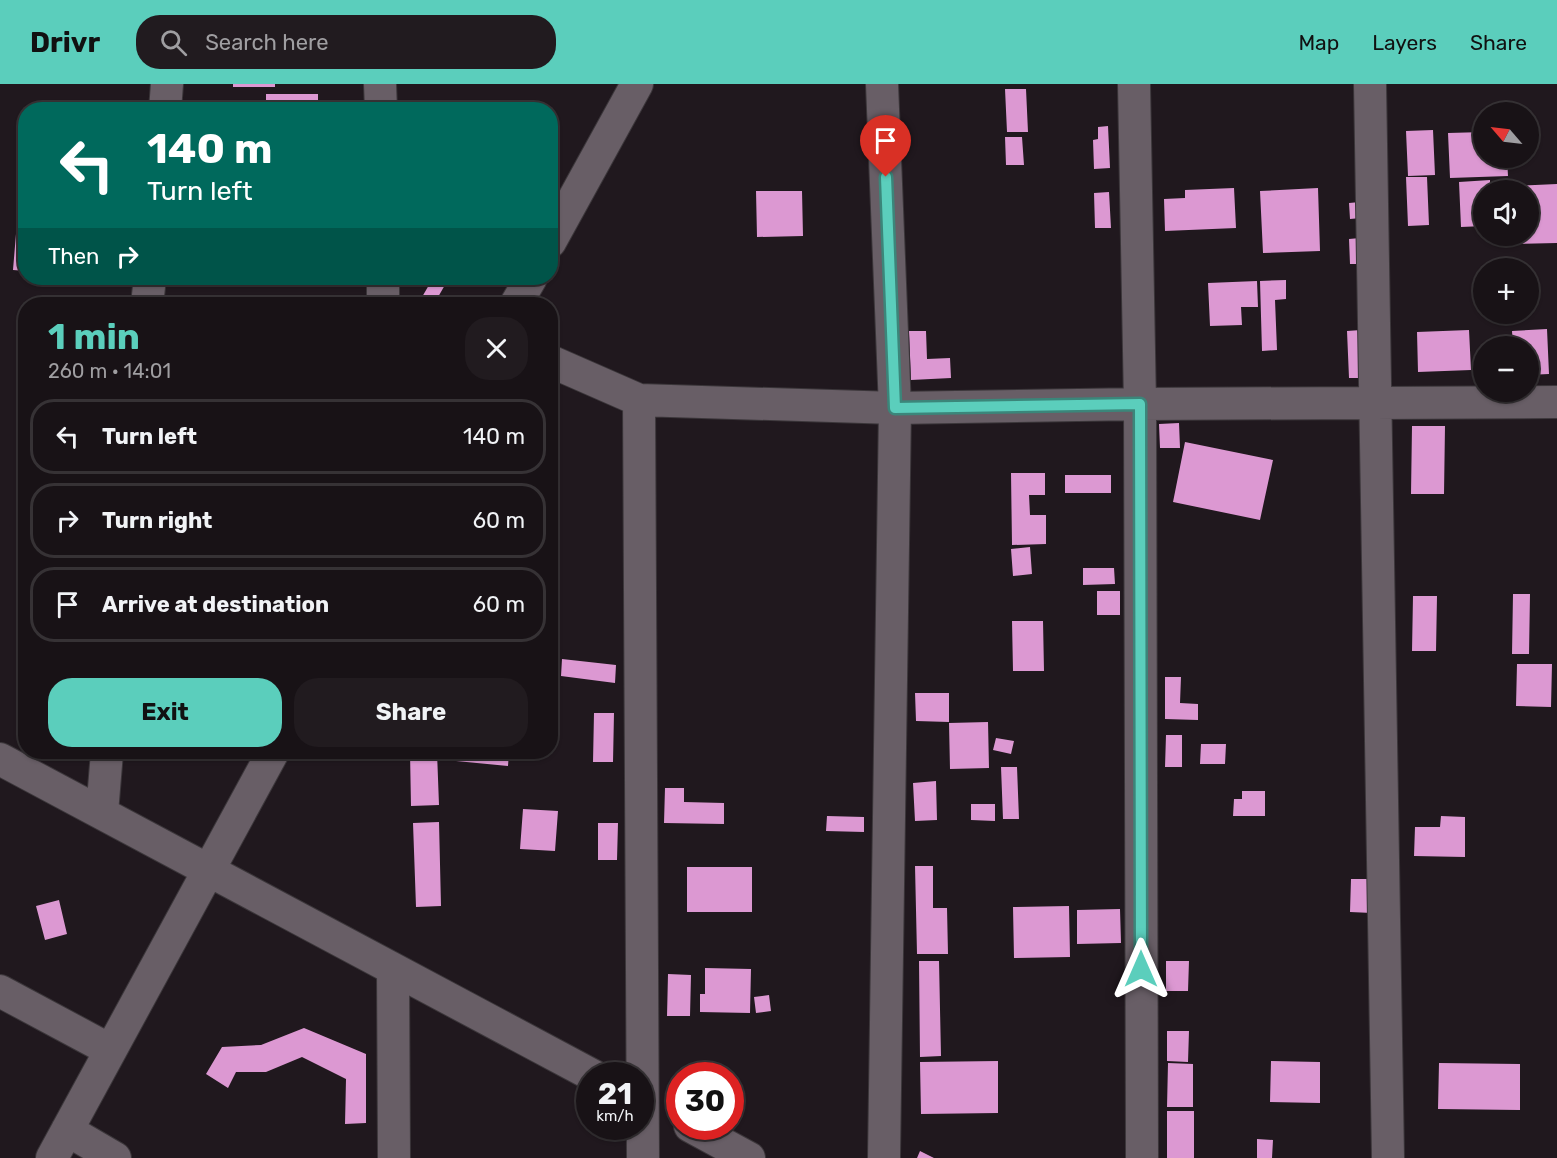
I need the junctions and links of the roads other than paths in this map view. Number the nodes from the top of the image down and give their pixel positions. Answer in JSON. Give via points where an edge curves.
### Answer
{"nodes":[{"id":1,"x":167,"y":84,"type":"edge"},
{"id":2,"x":380,"y":84,"type":"edge"},
{"id":3,"x":637,"y":84,"type":"edge"},
{"id":4,"x":882,"y":84,"type":"edge"},
{"id":5,"x":1134,"y":84,"type":"edge"},
{"id":6,"x":1370,"y":84,"type":"edge"},
{"id":7,"x":166,"y":102,"type":"edge"},
{"id":8,"x":381,"y":102,"type":"edge"},
{"id":9,"x":558,"y":227,"type":"edge"},
{"id":10,"x":558,"y":365,"type":"edge"},
{"id":11,"x":639,"y":400,"type":"junction"},
{"id":12,"x":1557,"y":402,"type":"edge"},
{"id":13,"x":1140,"y":404,"type":"junction"},
{"id":14,"x":1376,"y":404,"type":"junction"},
{"id":15,"x":895,"y":408,"type":"junction"},
{"id":16,"x":0,"y":759,"type":"edge"},
{"id":17,"x":106,"y":759,"type":"edge"},
{"id":18,"x":269,"y":759,"type":"edge"},
{"id":19,"x":102,"y":813,"type":"junction"},
{"id":20,"x":208,"y":871,"type":"junction"},
{"id":21,"x":393,"y":969,"type":"junction"},
{"id":22,"x":0,"y":991,"type":"edge"},
{"id":23,"x":110,"y":1050,"type":"junction"},
{"id":24,"x":642,"y":1062,"type":"edge"},
{"id":25,"x":576,"y":1066,"type":"edge"},
{"id":26,"x":67,"y":1130,"type":"junction"},
{"id":27,"x":643,"y":1140,"type":"edge"},
{"id":28,"x":716,"y":1140,"type":"edge"},
{"id":29,"x":52,"y":1158,"type":"edge"},
{"id":30,"x":115,"y":1158,"type":"edge"},
{"id":31,"x":394,"y":1158,"type":"edge"},
{"id":32,"x":643,"y":1158,"type":"edge"},
{"id":33,"x":749,"y":1158,"type":"edge"},
{"id":34,"x":884,"y":1158,"type":"edge"},
{"id":35,"x":1142,"y":1158,"type":"edge"},
{"id":36,"x":1388,"y":1158,"type":"edge"}],
"edges":[{"from":1,"to":7,"type":"street"},
{"from":2,"to":8,"type":"street"},
{"from":3,"to":9,"type":"street"},
{"from":4,"to":15,"type":"street"},
{"from":5,"to":13,"type":"street"},
{"from":6,"to":14,"type":"street"},
{"from":10,"to":11,"type":"street"},
{"from":11,"to":15,"type":"street"},
{"from":11,"to":24,"type":"street"},
{"from":12,"to":14,"type":"street"},
{"from":13,"to":14,"type":"street"},
{"from":13,"to":15,"type":"street"},
{"from":13,"to":35,"type":"street"},
{"from":14,"to":36,"type":"street"},
{"from":15,"to":34,"type":"street"},
{"from":16,"to":19,"type":"street"},
{"from":17,"to":19,"type":"street"},
{"from":18,"to":20,"type":"street"},
{"from":19,"to":20,"type":"street"},
{"from":20,"to":21,"type":"street"},
{"from":20,"to":23,"type":"street"},
{"from":21,"to":25,"type":"street"},
{"from":21,"to":31,"type":"street"},
{"from":22,"to":23,"type":"street"},
{"from":23,"to":26,"type":"street"},
{"from":26,"to":29,"type":"street"},
{"from":26,"to":30,"type":"street"},
{"from":27,"to":32,"type":"street"},
{"from":28,"to":33,"type":"street"}]}
